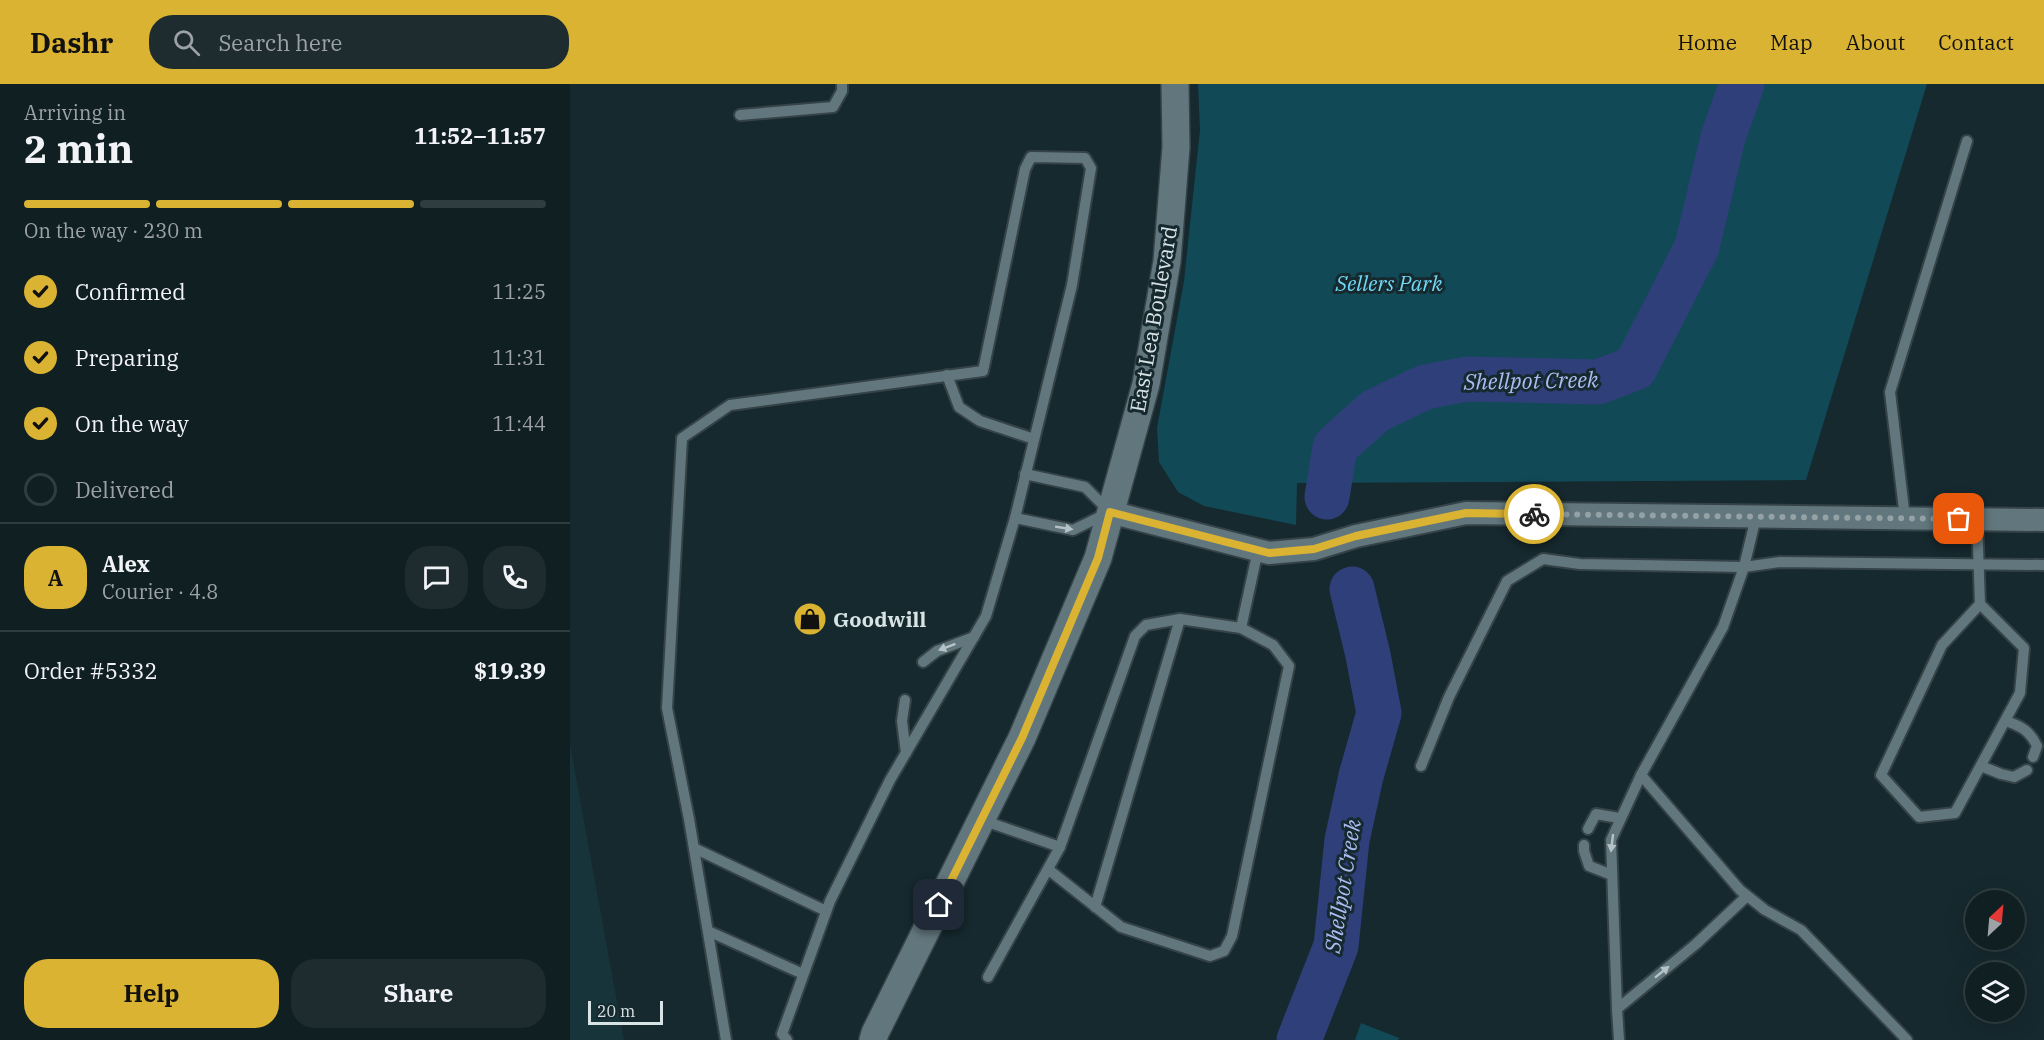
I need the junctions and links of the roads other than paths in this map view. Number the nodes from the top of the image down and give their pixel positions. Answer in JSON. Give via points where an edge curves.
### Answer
{"nodes":[{"id":1,"x":842,"y":84,"type":"edge"},
{"id":2,"x":1174,"y":84,"type":"edge"},
{"id":3,"x":740,"y":115,"type":"dead end"},
{"id":4,"x":1967,"y":141,"type":"dead end"},
{"id":5,"x":947,"y":375,"type":"junction"},
{"id":6,"x":1034,"y":439,"type":"junction"},
{"id":7,"x":1025,"y":474,"type":"junction"},
{"id":8,"x":1110,"y":512,"type":"junction"},
{"id":9,"x":1756,"y":517,"type":"junction"},
{"id":10,"x":2043,"y":517,"type":"edge"},
{"id":11,"x":1015,"y":518,"type":"junction"},
{"id":12,"x":1905,"y":518,"type":"junction"},
{"id":13,"x":1977,"y":519,"type":"junction"},
{"id":14,"x":1258,"y":550,"type":"junction"},
{"id":15,"x":1979,"y":564,"type":"junction"},
{"id":16,"x":2044,"y":565,"type":"edge"},
{"id":17,"x":1744,"y":567,"type":"junction"},
{"id":18,"x":1980,"y":604,"type":"junction"},
{"id":19,"x":1180,"y":620,"type":"junction"},
{"id":20,"x":1241,"y":628,"type":"junction"},
{"id":21,"x":974,"y":637,"type":"junction"},
{"id":22,"x":923,"y":662,"type":"dead end"},
{"id":23,"x":905,"y":700,"type":"dead end"},
{"id":24,"x":2006,"y":721,"type":"junction"},
{"id":25,"x":906,"y":753,"type":"junction"},
{"id":26,"x":2033,"y":757,"type":"dead end"},
{"id":27,"x":1420,"y":766,"type":"dead end"},
{"id":28,"x":1981,"y":766,"type":"junction"},
{"id":29,"x":2027,"y":770,"type":"dead end"},
{"id":30,"x":1641,"y":776,"type":"junction"},
{"id":31,"x":1619,"y":818,"type":"junction"},
{"id":32,"x":982,"y":819,"type":"junction"},
{"id":33,"x":1588,"y":829,"type":"dead end"},
{"id":34,"x":1584,"y":845,"type":"dead end"},
{"id":35,"x":1060,"y":847,"type":"junction"},
{"id":36,"x":694,"y":848,"type":"junction"},
{"id":37,"x":1049,"y":870,"type":"junction"},
{"id":38,"x":1612,"y":875,"type":"junction"},
{"id":39,"x":1747,"y":896,"type":"junction"},
{"id":40,"x":1095,"y":907,"type":"junction"},
{"id":41,"x":826,"y":911,"type":"junction"},
{"id":42,"x":708,"y":931,"type":"junction"},
{"id":43,"x":803,"y":974,"type":"junction"},
{"id":44,"x":988,"y":977,"type":"dead end"},
{"id":45,"x":1617,"y":1008,"type":"junction"},
{"id":46,"x":726,"y":1040,"type":"edge"},
{"id":47,"x":787,"y":1040,"type":"edge"},
{"id":48,"x":873,"y":1040,"type":"edge"},
{"id":49,"x":1619,"y":1040,"type":"edge"},
{"id":50,"x":1907,"y":1040,"type":"edge"}],
"edges":[{"from":1,"to":3,"type":"lane","via":[[833,107]]},
{"from":2,"to":8,"type":"street","name":"East Lea Boulevard","via":[[1176,147],[1167,261],[1146,384]]},
{"from":4,"to":12,"type":"lane","via":[[1890,392]]},
{"from":5,"to":6,"type":"lane","via":[[959,406],[980,421]]},
{"from":5,"to":6,"type":"lane","via":[[983,371],[1024,169],[1031,157],[1085,158],[1091,168],[1072,285]]},
{"from":5,"to":36,"type":"lane","via":[[730,405],[682,438],[667,708]]},
{"from":6,"to":7,"type":"lane"},
{"from":7,"to":8,"type":"lane","via":[[1085,487]]},
{"from":7,"to":11,"type":"lane"},
{"from":11,"to":8,"type":"lane","one_way":true,"via":[[1073,530]]},
{"from":8,"to":14,"type":"street"},
{"from":8,"to":32,"type":"street","name":"East Lea Boulevard","via":[[1098,558],[1031,717]]},
{"from":9,"to":12,"type":"street"},
{"from":9,"to":14,"type":"street","via":[[1466,513],[1314,549],[1269,553]]},
{"from":9,"to":17,"type":"lane"},
{"from":10,"to":13,"type":"street"},
{"from":11,"to":21,"type":"lane","via":[[986,616]]},
{"from":12,"to":13,"type":"street"},
{"from":13,"to":15,"type":"lane"},
{"from":14,"to":20,"type":"lane"},
{"from":15,"to":16,"type":"lane"},
{"from":15,"to":17,"type":"lane","via":[[1780,562]]},
{"from":15,"to":18,"type":"lane"},
{"from":17,"to":27,"type":"lane","via":[[1580,564],[1543,559],[1507,580]]},
{"from":17,"to":30,"type":"lane","via":[[1723,627]]},
{"from":18,"to":24,"type":"lane","via":[[2024,648],[2020,693]]},
{"from":18,"to":28,"type":"lane","via":[[1942,645],[1881,775],[1919,817],[1955,813]]},
{"from":19,"to":20,"type":"lane"},
{"from":19,"to":35,"type":"lane","via":[[1146,625],[1135,636]]},
{"from":19,"to":40,"type":"lane"},
{"from":20,"to":40,"type":"lane","via":[[1273,645],[1289,666],[1232,936],[1224,951],[1210,956],[1121,927]]},
{"from":21,"to":22,"type":"lane","one_way":true,"via":[[937,651]]},
{"from":21,"to":25,"type":"lane"},
{"from":23,"to":25,"type":"lane","via":[[902,721]]},
{"from":24,"to":26,"type":"lane","via":[[2022,727],[2033,738],[2037,746]]},
{"from":24,"to":28,"type":"lane"},
{"from":25,"to":41,"type":"lane"},
{"from":28,"to":29,"type":"lane","via":[[2014,777]]},
{"from":30,"to":31,"type":"lane"},
{"from":30,"to":39,"type":"lane"},
{"from":31,"to":33,"type":"lane","via":[[1596,814]]},
{"from":31,"to":38,"type":"lane","one_way":true,"via":[[1611,840]]},
{"from":32,"to":35,"type":"lane"},
{"from":32,"to":48,"type":"street","name":"East Lea Boulevard"},
{"from":34,"to":38,"type":"lane","via":[[1588,866]]},
{"from":35,"to":37,"type":"lane"},
{"from":36,"to":41,"type":"lane"},
{"from":36,"to":42,"type":"lane"},
{"from":37,"to":40,"type":"lane"},
{"from":37,"to":44,"type":"lane"},
{"from":38,"to":45,"type":"lane"},
{"from":45,"to":39,"type":"lane","one_way":true,"via":[[1696,944]]},
{"from":39,"to":50,"type":"lane","via":[[1801,930]]},
{"from":41,"to":43,"type":"lane"},
{"from":42,"to":43,"type":"lane"},
{"from":42,"to":46,"type":"lane"},
{"from":43,"to":47,"type":"lane","via":[[782,1034]]},
{"from":45,"to":49,"type":"lane"}]}
